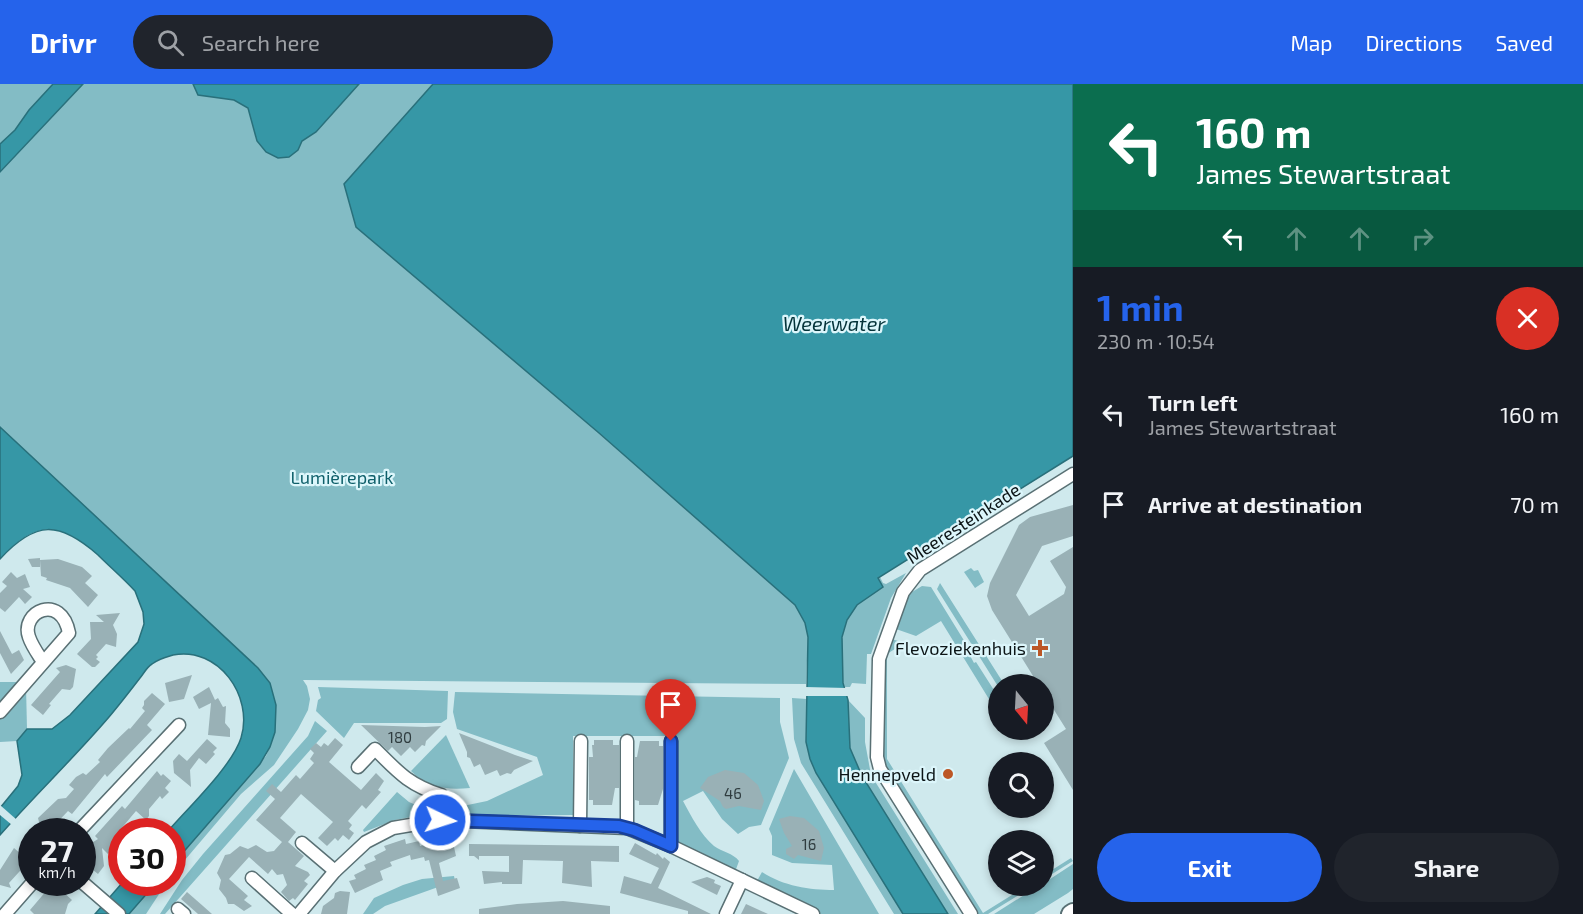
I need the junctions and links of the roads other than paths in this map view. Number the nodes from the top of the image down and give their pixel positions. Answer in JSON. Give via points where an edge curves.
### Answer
{"nodes":[{"id":1,"x":1073,"y":474,"type":"edge"},
{"id":2,"x":43,"y":662,"type":"dead end"},
{"id":3,"x":0,"y":712,"type":"edge"},
{"id":4,"x":180,"y":726,"type":"dead end"},
{"id":5,"x":580,"y":741,"type":"dead end"},
{"id":6,"x":627,"y":741,"type":"dead end"},
{"id":7,"x":671,"y":741,"type":"dead end"},
{"id":8,"x":358,"y":767,"type":"dead end"},
{"id":9,"x":91,"y":818,"type":"edge"},
{"id":10,"x":440,"y":820,"type":"junction"},
{"id":11,"x":580,"y":826,"type":"junction"},
{"id":12,"x":627,"y":828,"type":"junction"},
{"id":13,"x":302,"y":843,"type":"dead end"},
{"id":14,"x":671,"y":846,"type":"junction"},
{"id":15,"x":335,"y":872,"type":"junction"},
{"id":16,"x":252,"y":878,"type":"dead end"},
{"id":17,"x":742,"y":880,"type":"junction"},
{"id":18,"x":96,"y":894,"type":"edge"},
{"id":19,"x":21,"y":896,"type":"edge"},
{"id":20,"x":5,"y":914,"type":"edge"},
{"id":21,"x":119,"y":914,"type":"edge"},
{"id":22,"x":292,"y":914,"type":"edge"},
{"id":23,"x":299,"y":914,"type":"edge"},
{"id":24,"x":726,"y":914,"type":"edge"},
{"id":25,"x":813,"y":914,"type":"edge"},
{"id":26,"x":971,"y":914,"type":"edge"}],
"edges":[{"from":1,"to":26,"type":"street","name":"Meeresteinkade","via":[[920,570],[903,592],[879,659],[878,764]]},
{"from":2,"to":3,"type":"street"},
{"from":4,"to":9,"type":"street"},
{"from":5,"to":11,"type":"street"},
{"from":6,"to":12,"type":"street"},
{"from":7,"to":14,"type":"street"},
{"from":8,"to":10,"type":"street","via":[[375,749],[416,786],[441,795]]},
{"from":10,"to":11,"type":"street"},
{"from":10,"to":15,"type":"street","via":[[393,828],[366,842]]},
{"from":11,"to":12,"type":"street"},
{"from":12,"to":14,"type":"street"},
{"from":13,"to":15,"type":"street"},
{"from":14,"to":17,"type":"street"},
{"from":15,"to":23,"type":"street"},
{"from":16,"to":22,"type":"street"},
{"from":17,"to":24,"type":"street"},
{"from":17,"to":25,"type":"street"},
{"from":18,"to":21,"type":"street"},
{"from":19,"to":20,"type":"street"}]}
